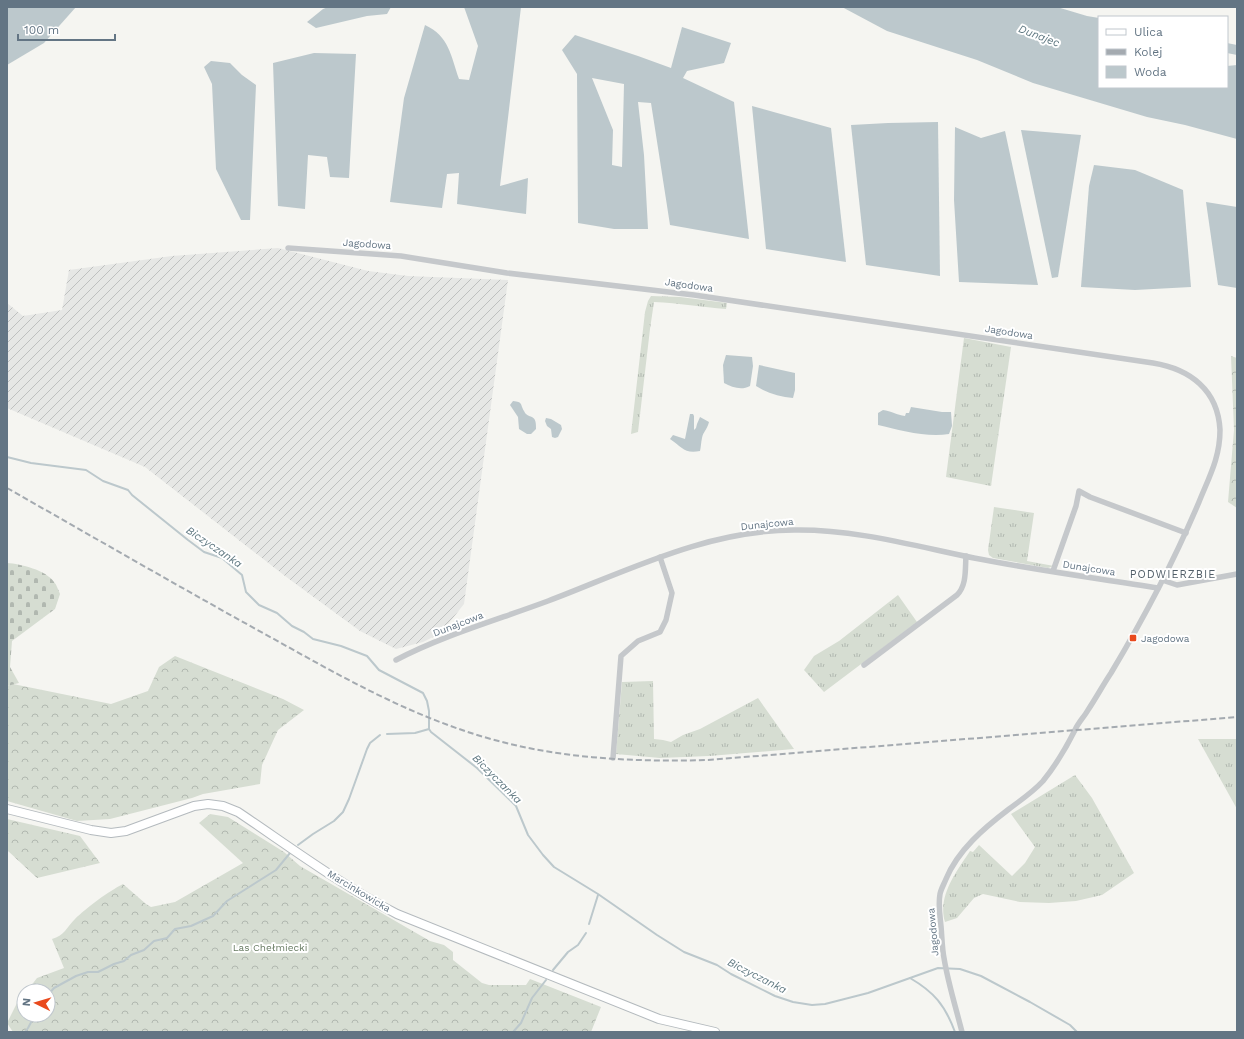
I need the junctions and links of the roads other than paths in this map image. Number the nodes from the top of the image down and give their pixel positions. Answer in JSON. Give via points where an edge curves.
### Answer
{"nodes":[{"id":1,"x":288,"y":248,"type":"dead end"},
{"id":2,"x":1186,"y":533,"type":"junction"},
{"id":3,"x":966,"y":556,"type":"junction"},
{"id":4,"x":660,"y":557,"type":"junction"},
{"id":5,"x":1053,"y":571,"type":"junction"},
{"id":6,"x":1237,"y":574,"type":"edge"},
{"id":7,"x":1162,"y":580,"type":"junction"},
{"id":8,"x":1158,"y":588,"type":"junction"},
{"id":9,"x":396,"y":660,"type":"dead end"},
{"id":10,"x":864,"y":665,"type":"dead end"},
{"id":11,"x":613,"y":758,"type":"dead end"},
{"id":12,"x":7,"y":809,"type":"edge"},
{"id":13,"x":715,"y":1032,"type":"edge"},
{"id":14,"x":962,"y":1032,"type":"edge"}],
"edges":[{"from":1,"to":2,"type":"street","name":"Jagodowa","via":[[401,256],[507,273],[694,295],[1153,363],[1182,370],[1207,392],[1214,404],[1220,428],[1218,455]]},
{"from":2,"to":5,"type":"street","via":[[1079,491]]},
{"from":2,"to":7,"type":"street","name":"Jagodowa"},
{"from":3,"to":4,"type":"street","name":"Dunajcowa","via":[[825,530],[792,530],[756,532],[702,543]]},
{"from":3,"to":5,"type":"street","name":"Dunajcowa"},
{"from":3,"to":10,"type":"street","via":[[965,577],[962,589],[957,595]]},
{"from":4,"to":9,"type":"street","name":"Dunajcowa","via":[[446,638]]},
{"from":4,"to":11,"type":"street","via":[[672,593],[666,620],[660,632],[638,641],[621,656]]},
{"from":5,"to":8,"type":"street","name":"Dunajcowa"},
{"from":6,"to":7,"type":"street","via":[[1176,585]]},
{"from":7,"to":8,"type":"street","name":"Jagodowa"},
{"from":8,"to":14,"type":"street","name":"Jagodowa","via":[[1055,765],[1029,794],[992,821],[971,841],[946,877],[940,894],[944,958]]},
{"from":12,"to":13,"type":"street","name":"Marcinkowicka","via":[[111,833],[126,831],[194,806],[223,806],[238,812],[339,881],[397,914],[659,1019]]}]}
